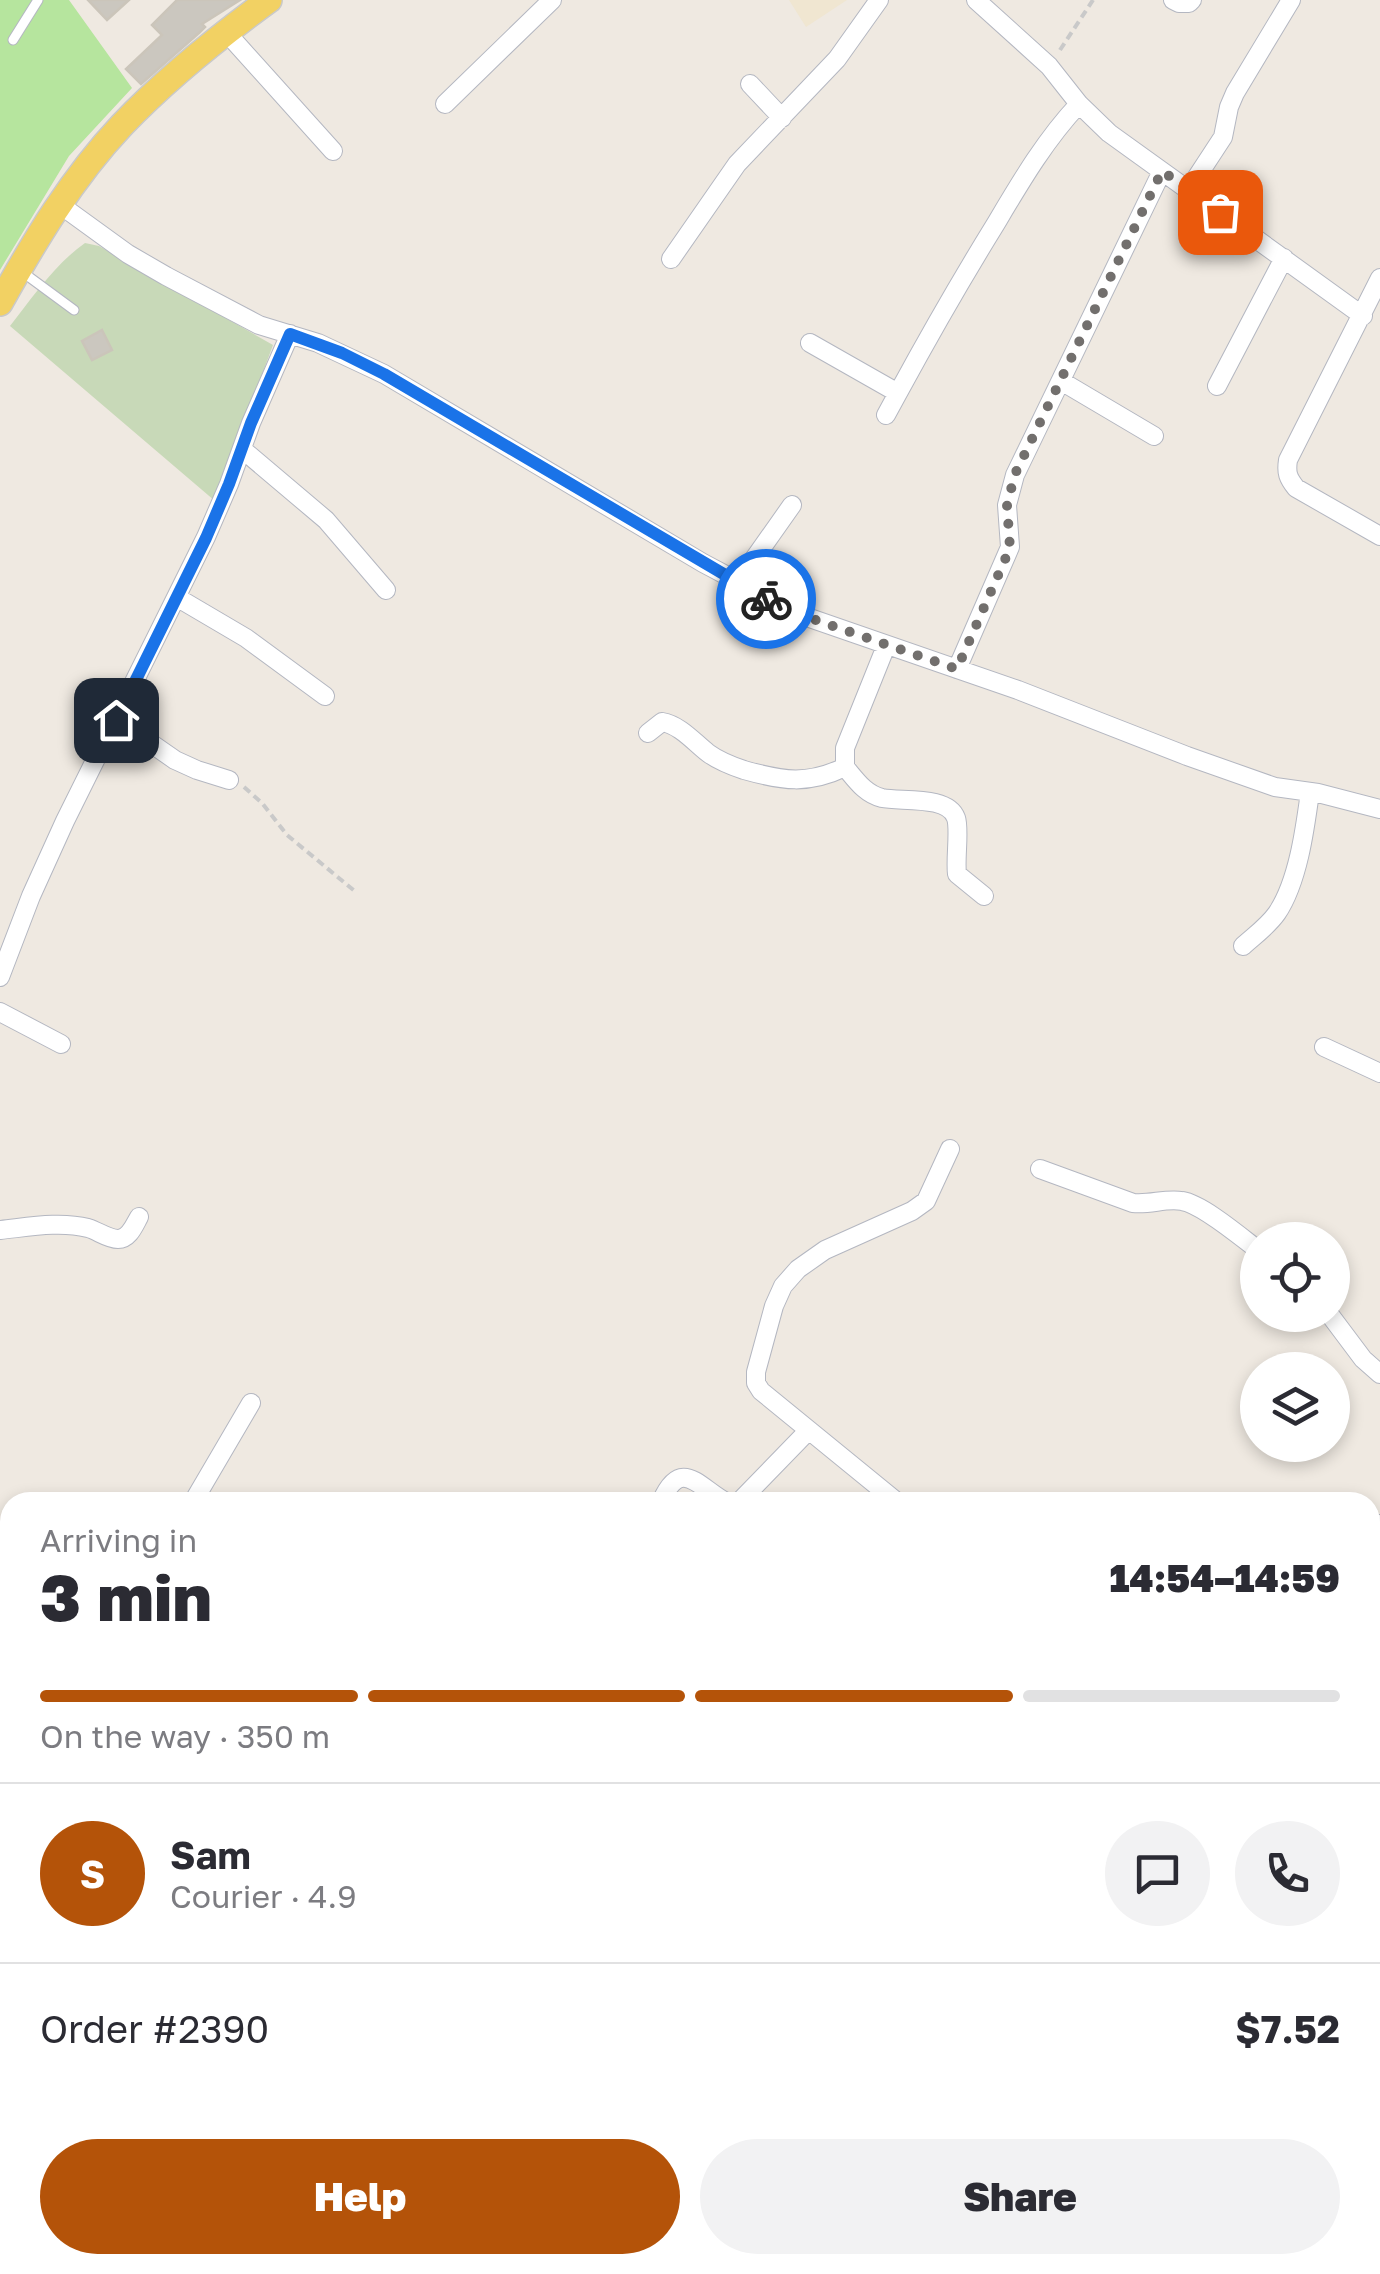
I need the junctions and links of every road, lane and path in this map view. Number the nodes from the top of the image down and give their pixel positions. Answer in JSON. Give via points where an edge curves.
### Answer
{"nodes":[{"id":1,"x":38,"y":0,"type":"edge"},
{"id":2,"x":269,"y":0,"type":"edge"},
{"id":3,"x":552,"y":0,"type":"edge"},
{"id":4,"x":879,"y":0,"type":"edge"},
{"id":5,"x":976,"y":0,"type":"edge"},
{"id":6,"x":1093,"y":0,"type":"edge"},
{"id":7,"x":1173,"y":0,"type":"edge"},
{"id":8,"x":1192,"y":0,"type":"edge"},
{"id":9,"x":1291,"y":0,"type":"edge"},
{"id":10,"x":226,"y":32,"type":"junction"},
{"id":11,"x":14,"y":40,"type":"dead end"},
{"id":12,"x":1049,"y":66,"type":"junction"},
{"id":13,"x":750,"y":84,"type":"dead end"},
{"id":14,"x":446,"y":104,"type":"dead end"},
{"id":15,"x":1079,"y":104,"type":"junction"},
{"id":16,"x":782,"y":118,"type":"junction"},
{"id":17,"x":333,"y":151,"type":"dead end"},
{"id":18,"x":1162,"y":171,"type":"junction"},
{"id":19,"x":1189,"y":190,"type":"junction"},
{"id":20,"x":59,"y":204,"type":"junction"},
{"id":21,"x":672,"y":258,"type":"dead end"},
{"id":22,"x":1284,"y":258,"type":"junction"},
{"id":23,"x":18,"y":270,"type":"junction"},
{"id":24,"x":1380,"y":278,"type":"edge"},
{"id":25,"x":0,"y":303,"type":"edge"},
{"id":26,"x":74,"y":310,"type":"dead end"},
{"id":27,"x":1363,"y":316,"type":"junction"},
{"id":28,"x":290,"y":334,"type":"junction"},
{"id":29,"x":810,"y":343,"type":"dead end"},
{"id":30,"x":1060,"y":381,"type":"junction"},
{"id":31,"x":1217,"y":386,"type":"dead end"},
{"id":32,"x":898,"y":393,"type":"junction"},
{"id":33,"x":886,"y":415,"type":"dead end"},
{"id":34,"x":1154,"y":436,"type":"dead end"},
{"id":35,"x":242,"y":448,"type":"junction"},
{"id":36,"x":792,"y":506,"type":"dead end"},
{"id":37,"x":1380,"y":536,"type":"edge"},
{"id":38,"x":737,"y":583,"type":"junction"},
{"id":39,"x":386,"y":590,"type":"dead end"},
{"id":40,"x":178,"y":598,"type":"junction"},
{"id":41,"x":886,"y":646,"type":"junction"},
{"id":42,"x":957,"y":669,"type":"junction"},
{"id":43,"x":325,"y":696,"type":"dead end"},
{"id":44,"x":116,"y":720,"type":"junction"},
{"id":45,"x":648,"y":733,"type":"dead end"},
{"id":46,"x":845,"y":768,"type":"junction"},
{"id":47,"x":229,"y":780,"type":"joint"},
{"id":48,"x":1310,"y":792,"type":"junction"},
{"id":49,"x":1380,"y":809,"type":"edge"},
{"id":50,"x":357,"y":893,"type":"dead end"},
{"id":51,"x":984,"y":896,"type":"dead end"},
{"id":52,"x":1243,"y":946,"type":"dead end"},
{"id":53,"x":0,"y":978,"type":"edge"},
{"id":54,"x":0,"y":1012,"type":"edge"},
{"id":55,"x":61,"y":1044,"type":"dead end"},
{"id":56,"x":1324,"y":1046,"type":"dead end"},
{"id":57,"x":1380,"y":1073,"type":"edge"},
{"id":58,"x":950,"y":1149,"type":"dead end"},
{"id":59,"x":1040,"y":1169,"type":"dead end"},
{"id":60,"x":139,"y":1217,"type":"dead end"},
{"id":61,"x":0,"y":1230,"type":"edge"},
{"id":62,"x":1240,"y":1237,"type":"edge"},
{"id":63,"x":1343,"y":1332,"type":"edge"},
{"id":64,"x":1380,"y":1374,"type":"edge"},
{"id":65,"x":251,"y":1404,"type":"dead end"},
{"id":66,"x":808,"y":1431,"type":"junction"},
{"id":67,"x":199,"y":1492,"type":"edge"},
{"id":68,"x":667,"y":1492,"type":"edge"},
{"id":69,"x":712,"y":1492,"type":"edge"},
{"id":70,"x":749,"y":1492,"type":"edge"},
{"id":71,"x":884,"y":1492,"type":"edge"}],
"edges":[{"from":1,"to":11,"type":"lane"},
{"from":2,"to":10,"type":"main road"},
{"from":3,"to":14,"type":"street"},
{"from":4,"to":16,"type":"street","via":[[837,59]]},
{"from":5,"to":12,"type":"street"},
{"from":6,"to":12,"type":"path"},
{"from":7,"to":8,"type":"street"},
{"from":9,"to":19,"type":"street","via":[[1235,93],[1222,137]]},
{"from":10,"to":17,"type":"street"},
{"from":10,"to":20,"type":"main road","via":[[122,125]]},
{"from":12,"to":15,"type":"street"},
{"from":13,"to":16,"type":"street"},
{"from":15,"to":18,"type":"street"},
{"from":15,"to":32,"type":"street","via":[[1010,199]]},
{"from":16,"to":21,"type":"street","via":[[736,164]]},
{"from":18,"to":19,"type":"street"},
{"from":18,"to":30,"type":"street"},
{"from":19,"to":22,"type":"street"},
{"from":20,"to":23,"type":"main road"},
{"from":20,"to":28,"type":"street","via":[[166,276]]},
{"from":22,"to":27,"type":"street"},
{"from":22,"to":31,"type":"street"},
{"from":23,"to":25,"type":"main road"},
{"from":23,"to":26,"type":"lane"},
{"from":24,"to":27,"type":"street"},
{"from":27,"to":37,"type":"street","via":[[1287,468],[1296,488]]},
{"from":28,"to":35,"type":"street"},
{"from":28,"to":38,"type":"street","via":[[384,374]]},
{"from":29,"to":32,"type":"street"},
{"from":30,"to":34,"type":"street"},
{"from":30,"to":42,"type":"street","via":[[1015,474],[1007,505],[1010,548]]},
{"from":32,"to":33,"type":"street"},
{"from":35,"to":39,"type":"street","via":[[326,520]]},
{"from":35,"to":40,"type":"street"},
{"from":36,"to":38,"type":"street"},
{"from":38,"to":41,"type":"street"},
{"from":40,"to":43,"type":"street"},
{"from":40,"to":44,"type":"street"},
{"from":41,"to":42,"type":"street"},
{"from":41,"to":46,"type":"street","via":[[845,748]]},
{"from":42,"to":48,"type":"street","via":[[1187,756]]},
{"from":44,"to":47,"type":"street","via":[[174,760]]},
{"from":44,"to":53,"type":"street","via":[[31,896]]},
{"from":45,"to":46,"type":"street","via":[[662,722],[672,724],[713,757],[780,780],[825,777]]},
{"from":46,"to":51,"type":"street","via":[[880,798],[950,809],[957,819],[957,874]]},
{"from":47,"to":50,"type":"path"},
{"from":48,"to":49,"type":"street"},
{"from":48,"to":52,"type":"street","via":[[1286,897]]},
{"from":54,"to":55,"type":"street"},
{"from":56,"to":57,"type":"street"},
{"from":58,"to":66,"type":"street","via":[[926,1201],[826,1250],[783,1286],[756,1382]]},
{"from":59,"to":62,"type":"street","via":[[1133,1203],[1194,1205]]},
{"from":60,"to":61,"type":"street","via":[[122,1239],[61,1224]]},
{"from":63,"to":64,"type":"street"},
{"from":65,"to":67,"type":"street"},
{"from":66,"to":70,"type":"street"},
{"from":66,"to":71,"type":"street"},
{"from":68,"to":69,"type":"street","via":[[673,1482],[692,1478]]}]}
